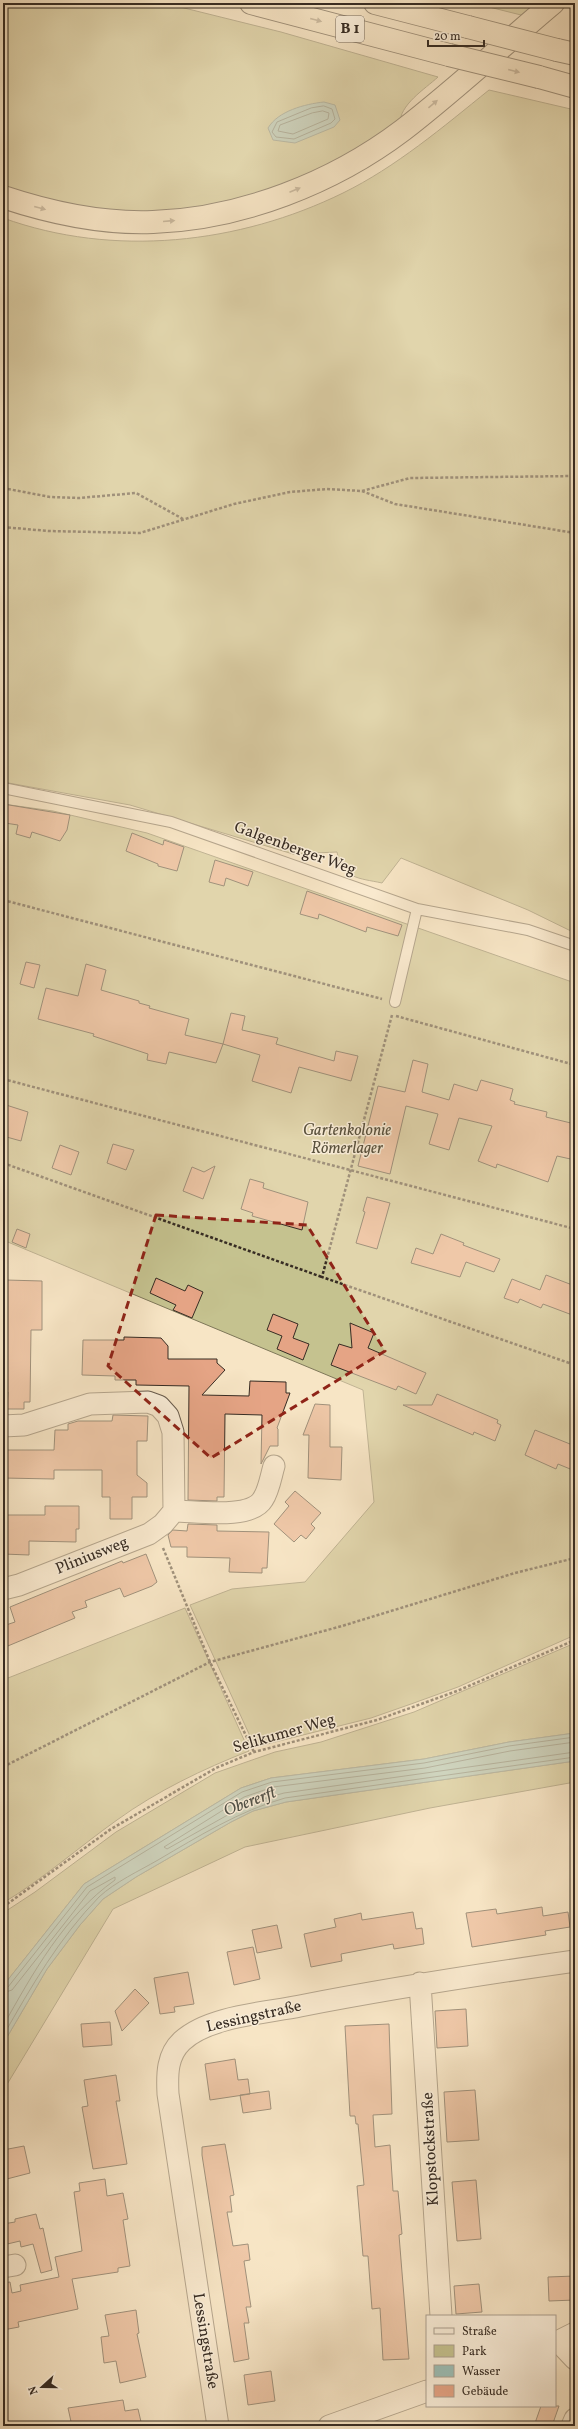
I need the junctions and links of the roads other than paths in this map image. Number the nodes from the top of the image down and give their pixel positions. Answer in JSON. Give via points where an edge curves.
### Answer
{"nodes":[{"id":1,"x":251,"y":3,"type":"edge"},
{"id":2,"x":375,"y":3,"type":"edge"},
{"id":3,"x":553,"y":3,"type":"edge"},
{"id":4,"x":566,"y":52,"type":"edge"},
{"id":5,"x":575,"y":87,"type":"edge"},
{"id":6,"x":3,"y":197,"type":"edge"},
{"id":7,"x":3,"y":788,"type":"edge"},
{"id":8,"x":417,"y":909,"type":"junction"},
{"id":9,"x":575,"y":946,"type":"edge"},
{"id":10,"x":395,"y":1002,"type":"road end"},
{"id":11,"x":3,"y":1426,"type":"edge"},
{"id":12,"x":274,"y":1466,"type":"dead end"},
{"id":13,"x":174,"y":1511,"type":"junction"},
{"id":14,"x":3,"y":1589,"type":"edge"},
{"id":15,"x":575,"y":1961,"type":"edge"},
{"id":16,"x":420,"y":1983,"type":"junction"},
{"id":17,"x":441,"y":2315,"type":"edge"},
{"id":18,"x":563,"y":2339,"type":"edge"},
{"id":19,"x":575,"y":2359,"type":"edge"},
{"id":20,"x":426,"y":2391,"type":"edge"},
{"id":21,"x":575,"y":2419,"type":"edge"},
{"id":22,"x":218,"y":2426,"type":"edge"},
{"id":23,"x":329,"y":2426,"type":"edge"},
{"id":24,"x":572,"y":2426,"type":"edge"}],
"edges":[{"from":1,"to":5,"type":"highway","number":"B 1","one_way":true,"bridge":true},
{"from":2,"to":4,"type":"highway","number":"B 1","bridge":true},
{"from":6,"to":3,"type":"highway","one_way":true,"via":[[75,216],[153,222],[214,214],[272,200],[341,168],[403,130]]},
{"from":7,"to":8,"type":"lane","name":"Galgenberger Weg","via":[[171,822]]},
{"from":8,"to":9,"type":"lane","name":"Galgenberger Weg","via":[[528,930]]},
{"from":8,"to":10,"type":"lane"},
{"from":11,"to":13,"type":"street","via":[[24,1425],[90,1404],[148,1402],[159,1406],[168,1416],[173,1432]]},
{"from":12,"to":13,"type":"street","via":[[264,1499],[250,1509],[234,1512]]},
{"from":13,"to":14,"type":"street","name":"Pliniusweg","via":[[156,1530],[19,1585]]},
{"from":15,"to":16,"type":"street","name":"Lessingstraße"},
{"from":16,"to":17,"type":"street","name":"Klopstockstraße"},
{"from":16,"to":22,"type":"street","name":"Lessingstraße","via":[[214,2024],[182,2040],[171,2056],[167,2075],[168,2094]]},
{"from":18,"to":19,"type":"street"},
{"from":20,"to":23,"type":"street"},
{"from":21,"to":24,"type":"street"}]}
